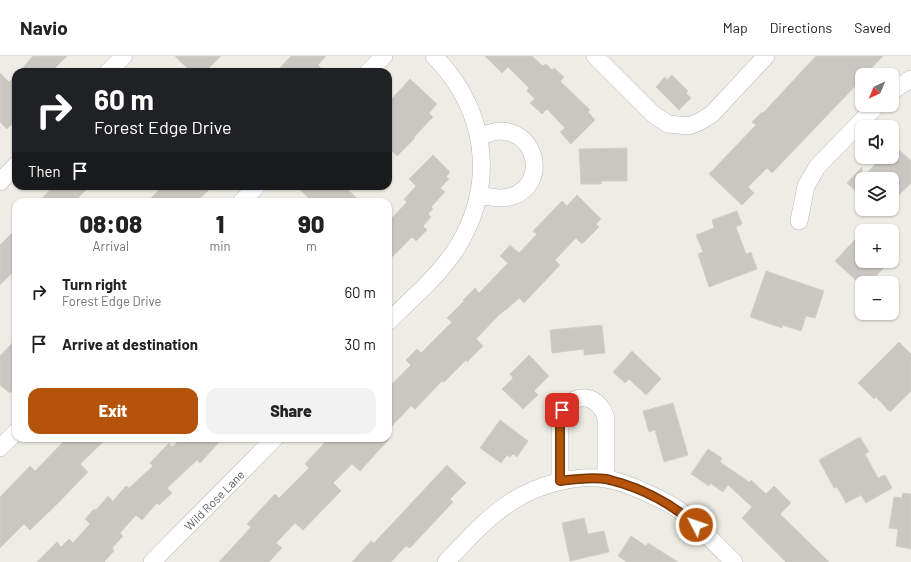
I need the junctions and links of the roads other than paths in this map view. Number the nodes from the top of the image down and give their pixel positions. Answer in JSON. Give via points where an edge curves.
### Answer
{"nodes":[{"id":1,"x":124,"y":56,"type":"edge"},
{"id":2,"x":384,"y":56,"type":"edge"},
{"id":3,"x":434,"y":56,"type":"edge"},
{"id":4,"x":595,"y":56,"type":"edge"},
{"id":5,"x":766,"y":56,"type":"edge"},
{"id":6,"x":112,"y":68,"type":"edge"},
{"id":7,"x":372,"y":68,"type":"edge"},
{"id":8,"x":911,"y":79,"type":"edge"},
{"id":9,"x":899,"y":87,"type":"edge"},
{"id":10,"x":870,"y":112,"type":"edge"},
{"id":11,"x":479,"y":136,"type":"junction"},
{"id":12,"x":12,"y":170,"type":"edge"},
{"id":13,"x":0,"y":182,"type":"edge"},
{"id":14,"x":253,"y":190,"type":"edge"},
{"id":15,"x":479,"y":195,"type":"junction"},
{"id":16,"x":245,"y":198,"type":"edge"},
{"id":17,"x":799,"y":221,"type":"dead end"},
{"id":18,"x":392,"y":318,"type":"edge"},
{"id":19,"x":12,"y":436,"type":"edge"},
{"id":20,"x":271,"y":442,"type":"edge"},
{"id":21,"x":0,"y":448,"type":"edge"},
{"id":22,"x":606,"y":479,"type":"junction"},
{"id":23,"x":560,"y":481,"type":"junction"},
{"id":24,"x":152,"y":562,"type":"edge"},
{"id":25,"x":446,"y":562,"type":"edge"},
{"id":26,"x":734,"y":562,"type":"edge"}],
"edges":[{"from":1,"to":6,"type":"street"},
{"from":2,"to":7,"type":"street"},
{"from":3,"to":11,"type":"street","via":[[461,90]]},
{"from":4,"to":5,"type":"street","via":[[654,116],[668,124],[688,126],[712,114]]},
{"from":8,"to":9,"type":"street"},
{"from":10,"to":17,"type":"street","via":[[817,167],[806,186]]},
{"from":11,"to":15,"type":"street"},
{"from":11,"to":15,"type":"street","via":[[500,131],[512,133],[522,139],[534,157],[531,180],[522,190],[513,196],[500,198]]},
{"from":12,"to":13,"type":"street"},
{"from":14,"to":16,"type":"street"},
{"from":15,"to":18,"type":"street","via":[[470,222],[457,246],[441,268]]},
{"from":19,"to":21,"type":"street"},
{"from":20,"to":24,"type":"street","name":"Wild Rose Lane"},
{"from":22,"to":23,"type":"street","via":[[580,478]]},
{"from":22,"to":23,"type":"street","via":[[604,410],[598,403],[576,398],[562,410],[560,418]]},
{"from":22,"to":26,"type":"street","via":[[634,487],[678,510]]},
{"from":23,"to":25,"type":"street","via":[[512,501],[476,531]]}]}
